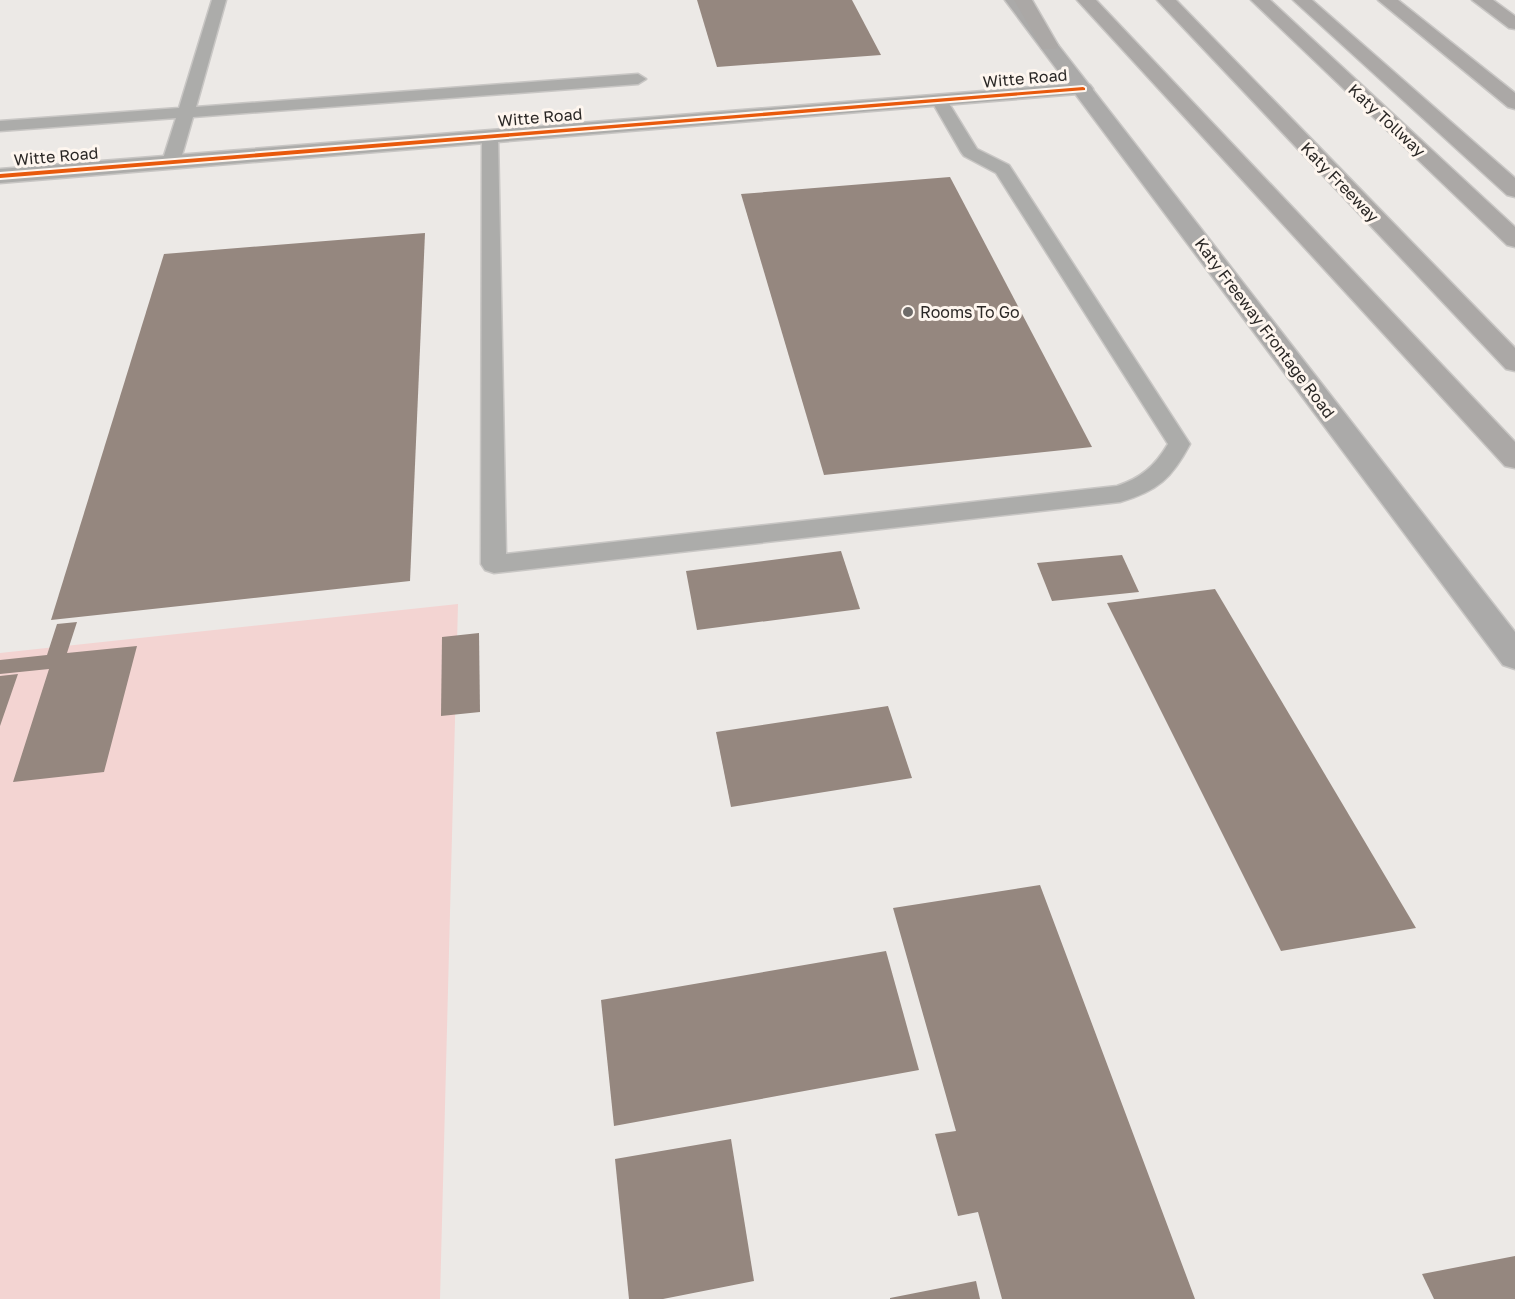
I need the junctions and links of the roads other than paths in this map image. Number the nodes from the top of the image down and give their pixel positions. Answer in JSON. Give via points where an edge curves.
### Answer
{"nodes":[{"id":1,"x":219,"y":0,"type":"edge"},
{"id":2,"x":1014,"y":0,"type":"edge"},
{"id":3,"x":1023,"y":0,"type":"edge"},
{"id":4,"x":1086,"y":0,"type":"edge"},
{"id":5,"x":1166,"y":0,"type":"edge"},
{"id":6,"x":1260,"y":0,"type":"edge"},
{"id":7,"x":1302,"y":0,"type":"edge"},
{"id":8,"x":1389,"y":0,"type":"edge"},
{"id":9,"x":1481,"y":0,"type":"edge"},
{"id":10,"x":1515,"y":24,"type":"edge"},
{"id":11,"x":1049,"y":45,"type":"junction"},
{"id":12,"x":638,"y":79,"type":"dead end"},
{"id":13,"x":1083,"y":89,"type":"junction"},
{"id":14,"x":939,"y":100,"type":"junction"},
{"id":15,"x":1515,"y":103,"type":"edge"},
{"id":16,"x":187,"y":111,"type":"junction"},
{"id":17,"x":0,"y":126,"type":"edge"},
{"id":18,"x":490,"y":136,"type":"junction"},
{"id":19,"x":171,"y":162,"type":"junction"},
{"id":20,"x":0,"y":176,"type":"edge"},
{"id":21,"x":1515,"y":190,"type":"edge"},
{"id":22,"x":1515,"y":240,"type":"edge"},
{"id":23,"x":1515,"y":363,"type":"edge"},
{"id":24,"x":1515,"y":459,"type":"edge"},
{"id":25,"x":1515,"y":656,"type":"edge"}],
"edges":[{"from":1,"to":16,"type":"lane"},
{"from":2,"to":11,"type":"main road","name":"Katy Freeway Frontage Road"},
{"from":3,"to":11,"type":"highway"},
{"from":4,"to":24,"type":"highway"},
{"from":5,"to":23,"type":"highway","name":"Katy Freeway"},
{"from":6,"to":22,"type":"highway","name":"Katy Tollway"},
{"from":7,"to":21,"type":"highway","name":"Katy Tollway"},
{"from":8,"to":15,"type":"highway"},
{"from":9,"to":10,"type":"highway"},
{"from":11,"to":13,"type":"main road","name":"Katy Freeway Frontage Road"},
{"from":12,"to":16,"type":"lane"},
{"from":13,"to":14,"type":"street","name":"Witte Road"},
{"from":13,"to":25,"type":"main road","name":"Katy Freeway Frontage Road"},
{"from":14,"to":18,"type":"street","name":"Witte Road"},
{"from":14,"to":18,"type":"lane","via":[[970,152],[1003,169],[1179,444],[1165,470],[1148,484],[1120,494],[494,564]]},
{"from":16,"to":17,"type":"lane"},
{"from":16,"to":19,"type":"lane"},
{"from":18,"to":19,"type":"street","name":"Witte Road"},
{"from":19,"to":20,"type":"street","name":"Witte Road"}]}
